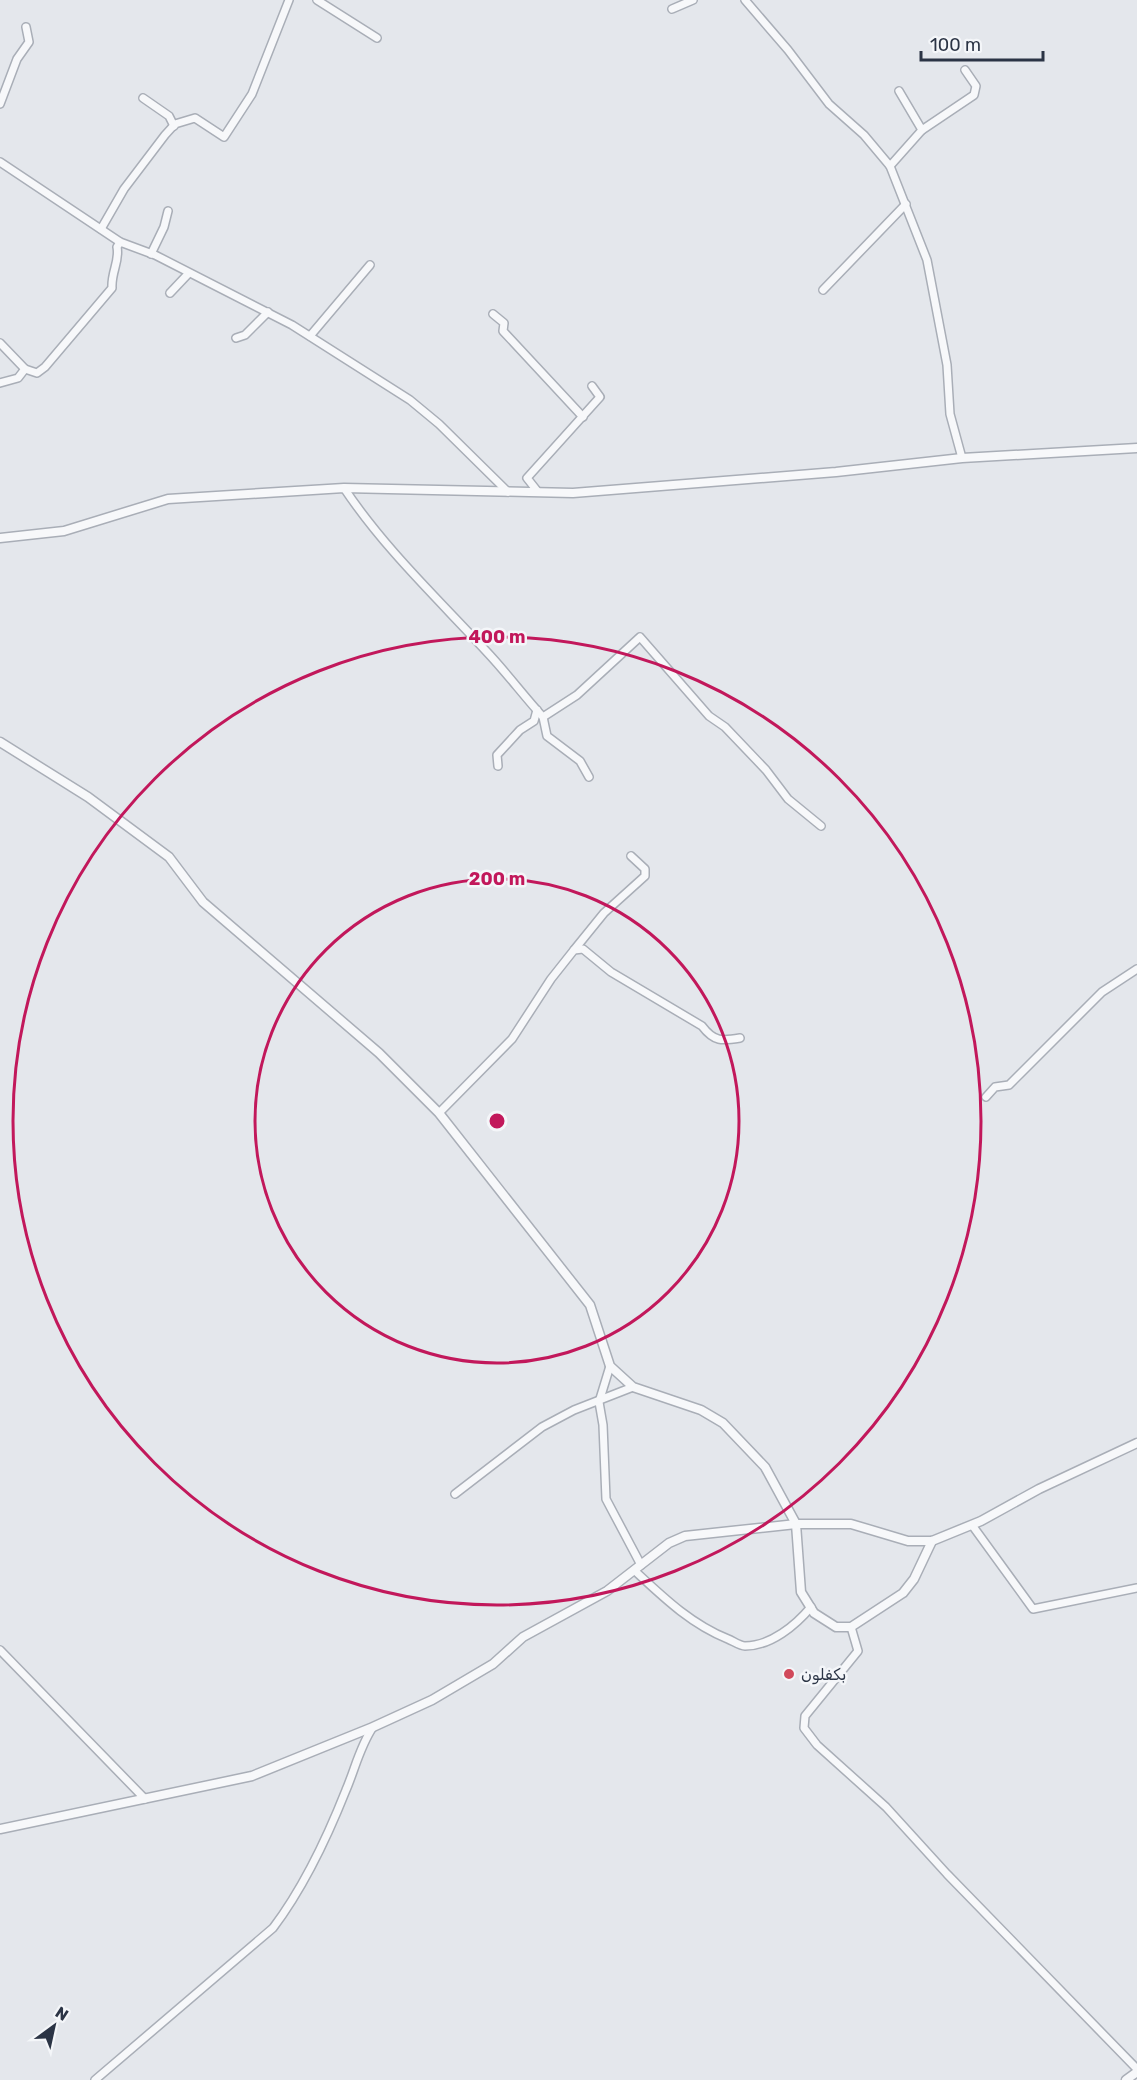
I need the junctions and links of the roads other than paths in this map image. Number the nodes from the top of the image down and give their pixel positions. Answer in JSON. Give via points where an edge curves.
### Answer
{"nodes":[{"id":1,"x":289,"y":0,"type":"edge"},
{"id":2,"x":317,"y":0,"type":"edge"},
{"id":3,"x":693,"y":0,"type":"edge"},
{"id":4,"x":745,"y":0,"type":"edge"},
{"id":5,"x":672,"y":9,"type":"dead end"},
{"id":6,"x":26,"y":27,"type":"dead end"},
{"id":7,"x":377,"y":38,"type":"dead end"},
{"id":8,"x":966,"y":70,"type":"dead end"},
{"id":9,"x":899,"y":91,"type":"dead end"},
{"id":10,"x":143,"y":98,"type":"dead end"},
{"id":11,"x":0,"y":104,"type":"edge"},
{"id":12,"x":174,"y":126,"type":"junction"},
{"id":13,"x":922,"y":130,"type":"junction"},
{"id":14,"x":0,"y":162,"type":"edge"},
{"id":15,"x":890,"y":166,"type":"junction"},
{"id":16,"x":906,"y":204,"type":"junction"},
{"id":17,"x":168,"y":211,"type":"dead end"},
{"id":18,"x":101,"y":229,"type":"junction"},
{"id":19,"x":120,"y":242,"type":"junction"},
{"id":20,"x":151,"y":254,"type":"junction"},
{"id":21,"x":370,"y":265,"type":"dead end"},
{"id":22,"x":188,"y":274,"type":"junction"},
{"id":23,"x":823,"y":290,"type":"dead end"},
{"id":24,"x":170,"y":293,"type":"dead end"},
{"id":25,"x":268,"y":312,"type":"junction"},
{"id":26,"x":494,"y":314,"type":"dead end"},
{"id":27,"x":310,"y":336,"type":"junction"},
{"id":28,"x":236,"y":338,"type":"dead end"},
{"id":29,"x":0,"y":343,"type":"edge"},
{"id":30,"x":25,"y":369,"type":"junction"},
{"id":31,"x":0,"y":383,"type":"edge"},
{"id":32,"x":592,"y":386,"type":"dead end"},
{"id":33,"x":583,"y":417,"type":"junction"},
{"id":34,"x":1137,"y":448,"type":"edge"},
{"id":35,"x":962,"y":458,"type":"junction"},
{"id":36,"x":344,"y":488,"type":"junction"},
{"id":37,"x":508,"y":492,"type":"junction"},
{"id":38,"x":538,"y":492,"type":"junction"},
{"id":39,"x":0,"y":538,"type":"edge"},
{"id":40,"x":537,"y":710,"type":"junction"},
{"id":41,"x":543,"y":717,"type":"junction"},
{"id":42,"x":0,"y":742,"type":"edge"},
{"id":43,"x":498,"y":766,"type":"dead end"},
{"id":44,"x":589,"y":777,"type":"dead end"},
{"id":45,"x":821,"y":826,"type":"dead end"},
{"id":46,"x":631,"y":856,"type":"dead end"},
{"id":47,"x":574,"y":950,"type":"junction"},
{"id":48,"x":1137,"y":969,"type":"edge"},
{"id":49,"x":740,"y":1038,"type":"dead end"},
{"id":50,"x":986,"y":1097,"type":"dead end"},
{"id":51,"x":439,"y":1113,"type":"junction"},
{"id":52,"x":610,"y":1366,"type":"junction"},
{"id":53,"x":633,"y":1388,"type":"junction"},
{"id":54,"x":599,"y":1402,"type":"junction"},
{"id":55,"x":1137,"y":1443,"type":"edge"},
{"id":56,"x":455,"y":1494,"type":"dead end"},
{"id":57,"x":796,"y":1524,"type":"junction"},
{"id":58,"x":972,"y":1525,"type":"junction"},
{"id":59,"x":932,"y":1541,"type":"junction"},
{"id":60,"x":638,"y":1568,"type":"junction"},
{"id":61,"x":1137,"y":1588,"type":"edge"},
{"id":62,"x":812,"y":1606,"type":"junction"},
{"id":63,"x":851,"y":1627,"type":"junction"},
{"id":64,"x":0,"y":1650,"type":"edge"},
{"id":65,"x":373,"y":1727,"type":"junction"},
{"id":66,"x":145,"y":1799,"type":"junction"},
{"id":67,"x":0,"y":1829,"type":"edge"},
{"id":68,"x":1137,"y":2070,"type":"edge"},
{"id":69,"x":95,"y":2080,"type":"edge"},
{"id":70,"x":1126,"y":2080,"type":"edge"}],
"edges":[{"from":1,"to":12,"type":"street","via":[[252,94],[224,137],[195,118]]},
{"from":2,"to":7,"type":"street"},
{"from":3,"to":5,"type":"street"},
{"from":4,"to":15,"type":"street","via":[[829,104],[864,135]]},
{"from":6,"to":11,"type":"street","via":[[29,42],[14,66]]},
{"from":8,"to":13,"type":"street","via":[[976,86],[974,95]]},
{"from":9,"to":13,"type":"street"},
{"from":10,"to":12,"type":"street","via":[[169,116]]},
{"from":12,"to":18,"type":"street","via":[[124,189]]},
{"from":13,"to":15,"type":"street"},
{"from":14,"to":18,"type":"street"},
{"from":15,"to":16,"type":"street"},
{"from":16,"to":23,"type":"street"},
{"from":16,"to":35,"type":"street","via":[[927,260],[947,365],[950,414]]},
{"from":17,"to":20,"type":"street"},
{"from":18,"to":19,"type":"street"},
{"from":19,"to":20,"type":"street"},
{"from":19,"to":30,"type":"street","via":[[111,276],[112,288],[45,367],[37,373]]},
{"from":20,"to":22,"type":"street"},
{"from":21,"to":27,"type":"street"},
{"from":22,"to":24,"type":"street"},
{"from":22,"to":25,"type":"street"},
{"from":25,"to":27,"type":"street"},
{"from":25,"to":28,"type":"street","via":[[245,335]]},
{"from":26,"to":33,"type":"street","via":[[504,323],[503,331]]},
{"from":27,"to":37,"type":"street","via":[[410,400],[440,424]]},
{"from":29,"to":30,"type":"street"},
{"from":30,"to":31,"type":"street","via":[[18,378]]},
{"from":32,"to":33,"type":"street","via":[[600,397]]},
{"from":33,"to":38,"type":"street","via":[[527,478]]},
{"from":34,"to":35,"type":"street"},
{"from":35,"to":38,"type":"street","via":[[601,492]]},
{"from":36,"to":37,"type":"street"},
{"from":36,"to":39,"type":"street","via":[[168,499],[64,531]]},
{"from":36,"to":40,"type":"street","via":[[439,604]]},
{"from":37,"to":38,"type":"street"},
{"from":40,"to":41,"type":"street"},
{"from":40,"to":43,"type":"street","via":[[534,721],[497,755]]},
{"from":41,"to":44,"type":"street","via":[[547,736],[580,761]]},
{"from":41,"to":45,"type":"street","via":[[576,695],[640,637],[709,716],[725,727],[766,770],[788,799]]},
{"from":42,"to":51,"type":"street","via":[[88,797],[168,857],[203,902],[379,1053]]},
{"from":46,"to":47,"type":"street","via":[[645,869],[645,876],[604,913]]},
{"from":47,"to":49,"type":"street","via":[[583,950],[611,972],[702,1026],[713,1038]]},
{"from":47,"to":51,"type":"street","via":[[512,1039]]},
{"from":48,"to":50,"type":"street","via":[[1102,992],[1009,1085],[995,1087]]},
{"from":51,"to":52,"type":"street","via":[[590,1305]]},
{"from":52,"to":53,"type":"street"},
{"from":52,"to":54,"type":"street"},
{"from":53,"to":54,"type":"street"},
{"from":53,"to":57,"type":"street","via":[[702,1410],[723,1423],[765,1467]]},
{"from":54,"to":56,"type":"street","via":[[542,1427]]},
{"from":54,"to":60,"type":"street","via":[[606,1499]]},
{"from":55,"to":58,"type":"street"},
{"from":57,"to":59,"type":"street","via":[[851,1524],[908,1541]]},
{"from":57,"to":60,"type":"street","via":[[685,1536],[669,1543]]},
{"from":57,"to":62,"type":"street","via":[[801,1592]]},
{"from":58,"to":59,"type":"street"},
{"from":58,"to":61,"type":"street","via":[[1033,1610]]},
{"from":59,"to":63,"type":"street","via":[[903,1593]]},
{"from":60,"to":62,"type":"street","via":[[702,1629],[744,1646],[784,1632]]},
{"from":60,"to":65,"type":"street","via":[[607,1591],[523,1637],[483,1670],[432,1700]]},
{"from":62,"to":63,"type":"street","via":[[814,1613],[836,1627]]},
{"from":63,"to":68,"type":"street","via":[[858,1651],[805,1716],[804,1728],[817,1745],[886,1807]]},
{"from":64,"to":66,"type":"street"},
{"from":65,"to":66,"type":"street","via":[[252,1776]]},
{"from":65,"to":69,"type":"street","via":[[296,1898],[273,1928]]},
{"from":66,"to":67,"type":"street"},
{"from":68,"to":70,"type":"street"}]}
